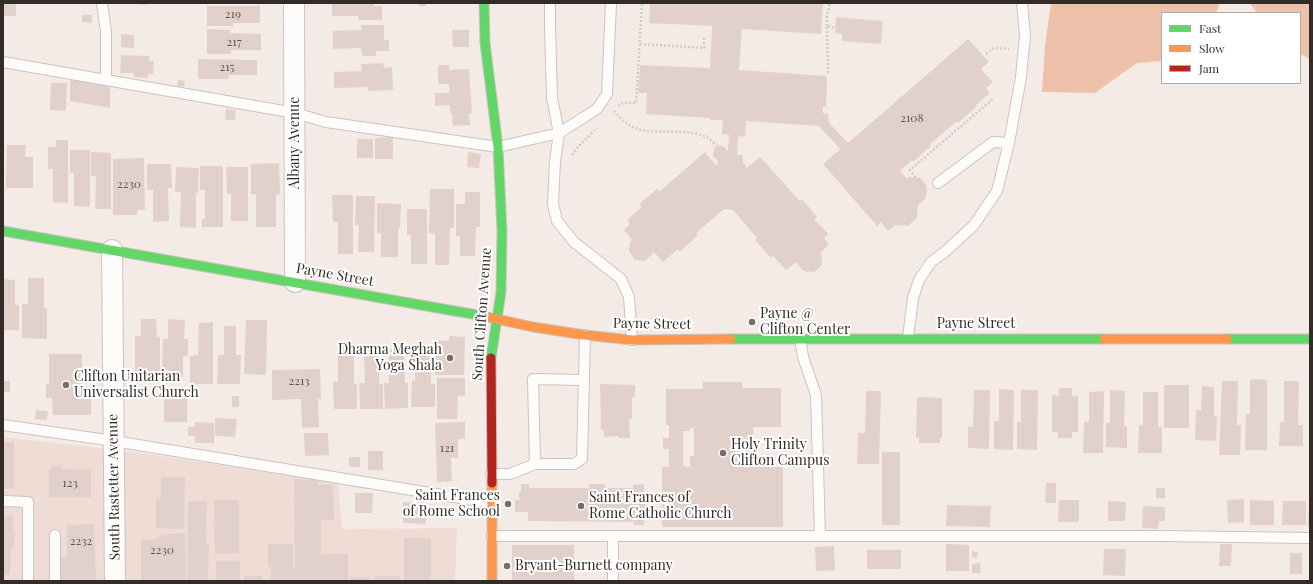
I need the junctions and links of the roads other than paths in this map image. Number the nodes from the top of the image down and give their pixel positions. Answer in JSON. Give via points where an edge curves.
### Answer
{"nodes":[{"id":1,"x":102,"y":3,"type":"edge"},
{"id":2,"x":294,"y":3,"type":"edge"},
{"id":3,"x":484,"y":3,"type":"edge"},
{"id":4,"x":550,"y":3,"type":"edge"},
{"id":5,"x":611,"y":3,"type":"edge"},
{"id":6,"x":1022,"y":3,"type":"edge"},
{"id":7,"x":3,"y":62,"type":"edge"},
{"id":8,"x":106,"y":80,"type":"junction"},
{"id":9,"x":295,"y":113,"type":"junction"},
{"id":10,"x":559,"y":133,"type":"junction"},
{"id":11,"x":1009,"y":142,"type":"junction"},
{"id":12,"x":498,"y":147,"type":"junction"},
{"id":13,"x":938,"y":183,"type":"dead end"},
{"id":14,"x":3,"y":231,"type":"edge"},
{"id":15,"x":112,"y":250,"type":"junction"},
{"id":16,"x":295,"y":282,"type":"junction"},
{"id":17,"x":497,"y":319,"type":"junction"},
{"id":18,"x":585,"y":334,"type":"junction"},
{"id":19,"x":800,"y":338,"type":"junction"},
{"id":20,"x":908,"y":338,"type":"junction"},
{"id":21,"x":1310,"y":339,"type":"edge"},
{"id":22,"x":632,"y":340,"type":"junction"},
{"id":23,"x":583,"y":380,"type":"junction"},
{"id":24,"x":3,"y":425,"type":"edge"},
{"id":25,"x":114,"y":441,"type":"junction"},
{"id":26,"x":535,"y":464,"type":"junction"},
{"id":27,"x":491,"y":474,"type":"junction"},
{"id":28,"x":3,"y":501,"type":"edge"},
{"id":29,"x":491,"y":503,"type":"junction"},
{"id":30,"x":55,"y":535,"type":"dead end"},
{"id":31,"x":492,"y":536,"type":"junction"},
{"id":32,"x":613,"y":536,"type":"junction"},
{"id":33,"x":820,"y":536,"type":"junction"},
{"id":34,"x":1310,"y":538,"type":"edge"},
{"id":35,"x":28,"y":581,"type":"edge"},
{"id":36,"x":55,"y":581,"type":"edge"},
{"id":37,"x":115,"y":581,"type":"edge"},
{"id":38,"x":492,"y":581,"type":"edge"},
{"id":39,"x":613,"y":581,"type":"edge"}],
"edges":[{"from":1,"to":8,"type":"lane","via":[[106,32]]},
{"from":2,"to":9,"type":"street","name":"Albany Avenue"},
{"from":3,"to":12,"type":"street","name":"South Clifton Avenue","via":[[485,43]]},
{"from":4,"to":10,"type":"lane","via":[[552,98]]},
{"from":5,"to":10,"type":"lane","via":[[607,94],[596,109]]},
{"from":6,"to":11,"type":"lane","via":[[1024,50]]},
{"from":7,"to":8,"type":"lane"},
{"from":8,"to":9,"type":"lane"},
{"from":9,"to":12,"type":"lane","via":[[326,122]]},
{"from":9,"to":16,"type":"street","name":"Albany Avenue"},
{"from":10,"to":12,"type":"lane"},
{"from":10,"to":22,"type":"lane","via":[[554,161],[553,204],[557,221],[574,242],[621,279],[629,297]]},
{"from":11,"to":13,"type":"lane","via":[[993,142]]},
{"from":11,"to":20,"type":"lane","via":[[997,191],[974,225],[931,262],[919,280],[913,298]]},
{"from":12,"to":17,"type":"street","name":"South Clifton Avenue","via":[[502,231]]},
{"from":14,"to":15,"type":"street","name":"Payne Street"},
{"from":15,"to":16,"type":"street","name":"Payne Street"},
{"from":15,"to":25,"type":"street","name":"South Rastetter Avenue"},
{"from":16,"to":17,"type":"street","name":"Payne Street"},
{"from":17,"to":18,"type":"street","name":"Payne Street"},
{"from":17,"to":27,"type":"street","name":"South Clifton Avenue","via":[[491,360]]},
{"from":18,"to":22,"type":"street","name":"Payne Street"},
{"from":18,"to":23,"type":"lane"},
{"from":19,"to":20,"type":"street","name":"Payne Street"},
{"from":19,"to":22,"type":"street","name":"Payne Street"},
{"from":19,"to":33,"type":"lane","via":[[803,357],[816,395]]},
{"from":20,"to":21,"type":"street","name":"Payne Street"},
{"from":23,"to":26,"type":"lane","via":[[582,459],[574,464]]},
{"from":23,"to":26,"type":"lane","via":[[533,379]]},
{"from":24,"to":25,"type":"lane"},
{"from":25,"to":29,"type":"lane"},
{"from":25,"to":37,"type":"street","name":"South Rastetter Avenue"},
{"from":26,"to":27,"type":"lane","via":[[510,474]]},
{"from":27,"to":29,"type":"street","name":"South Clifton Avenue"},
{"from":28,"to":35,"type":"lane","via":[[28,502]]},
{"from":29,"to":31,"type":"street","name":"South Clifton Avenue"},
{"from":30,"to":36,"type":"lane"},
{"from":31,"to":32,"type":"lane"},
{"from":31,"to":38,"type":"street","name":"South Clifton Avenue"},
{"from":32,"to":33,"type":"lane"},
{"from":32,"to":39,"type":"lane"},
{"from":33,"to":34,"type":"lane"}]}
